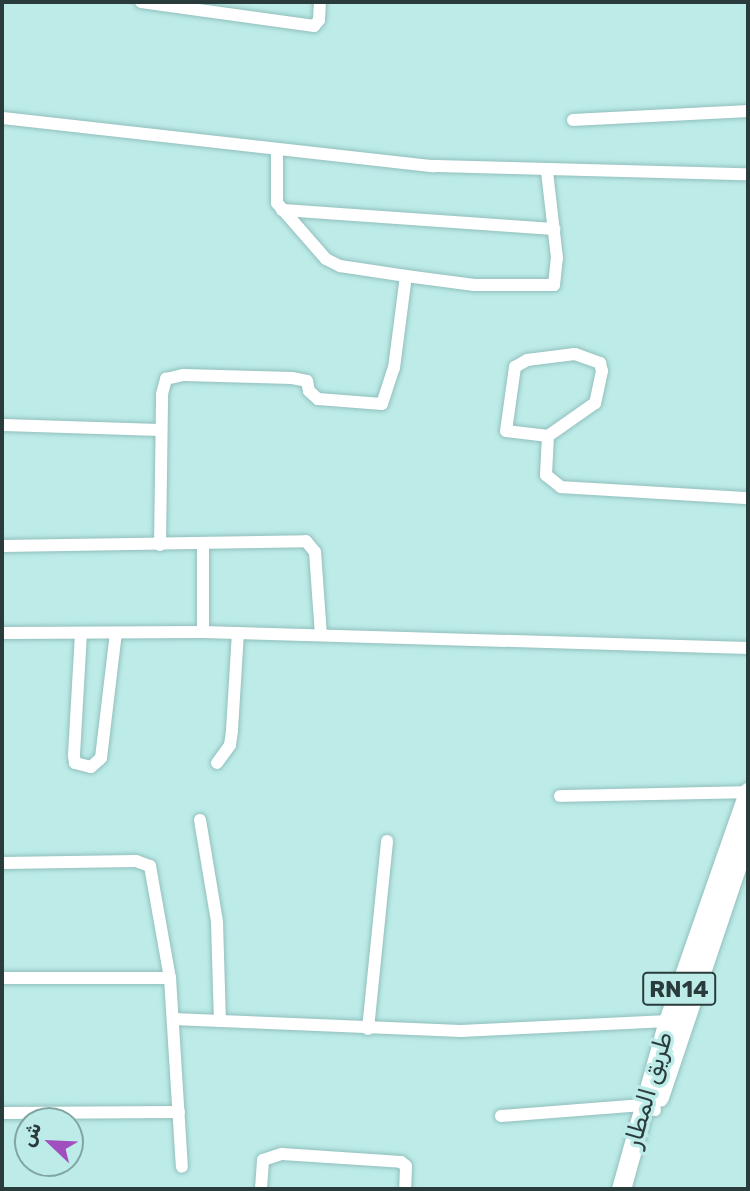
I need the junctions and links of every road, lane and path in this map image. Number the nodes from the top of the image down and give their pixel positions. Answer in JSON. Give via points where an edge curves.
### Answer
{"nodes":[{"id":1,"x":141,"y":2,"type":"edge"},
{"id":2,"x":320,"y":2,"type":"edge"},
{"id":3,"x":748,"y":111,"type":"edge"},
{"id":4,"x":2,"y":118,"type":"edge"},
{"id":5,"x":573,"y":120,"type":"dead end"},
{"id":6,"x":277,"y":149,"type":"junction"},
{"id":7,"x":547,"y":172,"type":"junction"},
{"id":8,"x":748,"y":174,"type":"edge"},
{"id":9,"x":282,"y":210,"type":"junction"},
{"id":10,"x":554,"y":229,"type":"junction"},
{"id":11,"x":406,"y":276,"type":"junction"},
{"id":12,"x":2,"y":425,"type":"edge"},
{"id":13,"x":161,"y":430,"type":"junction"},
{"id":14,"x":548,"y":436,"type":"junction"},
{"id":15,"x":748,"y":498,"type":"edge"},
{"id":16,"x":202,"y":543,"type":"junction"},
{"id":17,"x":160,"y":545,"type":"junction"},
{"id":18,"x":2,"y":546,"type":"edge"},
{"id":19,"x":203,"y":632,"type":"junction"},
{"id":20,"x":2,"y":633,"type":"edge"},
{"id":21,"x":81,"y":633,"type":"junction"},
{"id":22,"x":116,"y":633,"type":"junction"},
{"id":23,"x":238,"y":633,"type":"junction"},
{"id":24,"x":321,"y":635,"type":"junction"},
{"id":25,"x":748,"y":648,"type":"edge"},
{"id":26,"x":217,"y":763,"type":"dead end"},
{"id":27,"x":748,"y":792,"type":"edge"},
{"id":28,"x":560,"y":796,"type":"dead end"},
{"id":29,"x":200,"y":820,"type":"dead end"},
{"id":30,"x":748,"y":833,"type":"edge"},
{"id":31,"x":387,"y":841,"type":"dead end"},
{"id":32,"x":2,"y":863,"type":"edge"},
{"id":33,"x":709,"y":924,"type":"junction"},
{"id":34,"x":2,"y":978,"type":"edge"},
{"id":35,"x":170,"y":978,"type":"junction"},
{"id":36,"x":173,"y":1019,"type":"junction"},
{"id":37,"x":220,"y":1021,"type":"junction"},
{"id":38,"x":668,"y":1021,"type":"junction"},
{"id":39,"x":368,"y":1029,"type":"junction"},
{"id":40,"x":649,"y":1108,"type":"junction"},
{"id":41,"x":178,"y":1112,"type":"junction"},
{"id":42,"x":2,"y":1113,"type":"edge"},
{"id":43,"x":501,"y":1116,"type":"dead end"},
{"id":44,"x":182,"y":1167,"type":"dead end"},
{"id":45,"x":261,"y":1189,"type":"edge"},
{"id":46,"x":405,"y":1189,"type":"edge"},
{"id":47,"x":621,"y":1189,"type":"edge"},
{"id":48,"x":634,"y":1189,"type":"edge"}],
"edges":[{"from":1,"to":2,"type":"street","via":[[314,26]]},
{"from":3,"to":5,"type":"street"},
{"from":4,"to":6,"type":"street"},
{"from":6,"to":7,"type":"street"},
{"from":6,"to":9,"type":"street","via":[[277,203]]},
{"from":7,"to":8,"type":"street"},
{"from":7,"to":10,"type":"street"},
{"from":9,"to":10,"type":"street"},
{"from":9,"to":11,"type":"street","via":[[332,264]]},
{"from":10,"to":11,"type":"street","via":[[557,274],[551,287],[474,285]]},
{"from":11,"to":13,"type":"street","via":[[394,368],[382,404],[318,399],[309,391],[307,381],[292,378],[177,375],[163,386]]},
{"from":12,"to":13,"type":"street"},
{"from":13,"to":17,"type":"street"},
{"from":14,"to":14,"type":"street","via":[[511,433],[503,427],[515,366],[539,358],[592,357],[603,371],[595,403]]},
{"from":14,"to":15,"type":"street","via":[[546,475],[561,487]]},
{"from":16,"to":17,"type":"street"},
{"from":16,"to":19,"type":"street"},
{"from":16,"to":24,"type":"street","via":[[300,540],[312,544]]},
{"from":17,"to":18,"type":"street"},
{"from":19,"to":22,"type":"street"},
{"from":19,"to":23,"type":"street"},
{"from":20,"to":21,"type":"street"},
{"from":21,"to":22,"type":"street"},
{"from":21,"to":22,"type":"street","via":[[74,756],[75,763],[91,768],[101,758]]},
{"from":23,"to":24,"type":"street"},
{"from":23,"to":26,"type":"street","via":[[230,745]]},
{"from":24,"to":25,"type":"street"},
{"from":27,"to":28,"type":"street"},
{"from":27,"to":33,"type":"main road","name":"طريق المطار","number":"RN14"},
{"from":29,"to":37,"type":"street","via":[[217,922]]},
{"from":30,"to":33,"type":"main road","name":"طريق المطار","number":"RN14"},
{"from":31,"to":39,"type":"street"},
{"from":32,"to":35,"type":"street","via":[[148,863]]},
{"from":33,"to":38,"type":"main road","name":"طريق المطار","number":"RN14"},
{"from":33,"to":40,"type":"main road","name":"طريق المطار","number":"RN14"},
{"from":34,"to":35,"type":"street"},
{"from":35,"to":36,"type":"street"},
{"from":36,"to":37,"type":"street"},
{"from":36,"to":41,"type":"street"},
{"from":37,"to":39,"type":"street"},
{"from":38,"to":39,"type":"street","via":[[529,1029]]},
{"from":38,"to":40,"type":"main road","name":"طريق المطار","number":"RN14"},
{"from":40,"to":43,"type":"street"},
{"from":40,"to":47,"type":"main road","name":"طريق المطار","number":"RN14"},
{"from":40,"to":48,"type":"main road","name":"طريق المطار","number":"RN14"},
{"from":41,"to":42,"type":"street"},
{"from":41,"to":44,"type":"street"},
{"from":45,"to":46,"type":"street","via":[[263,1160],[282,1154],[401,1162],[406,1166]]}]}
